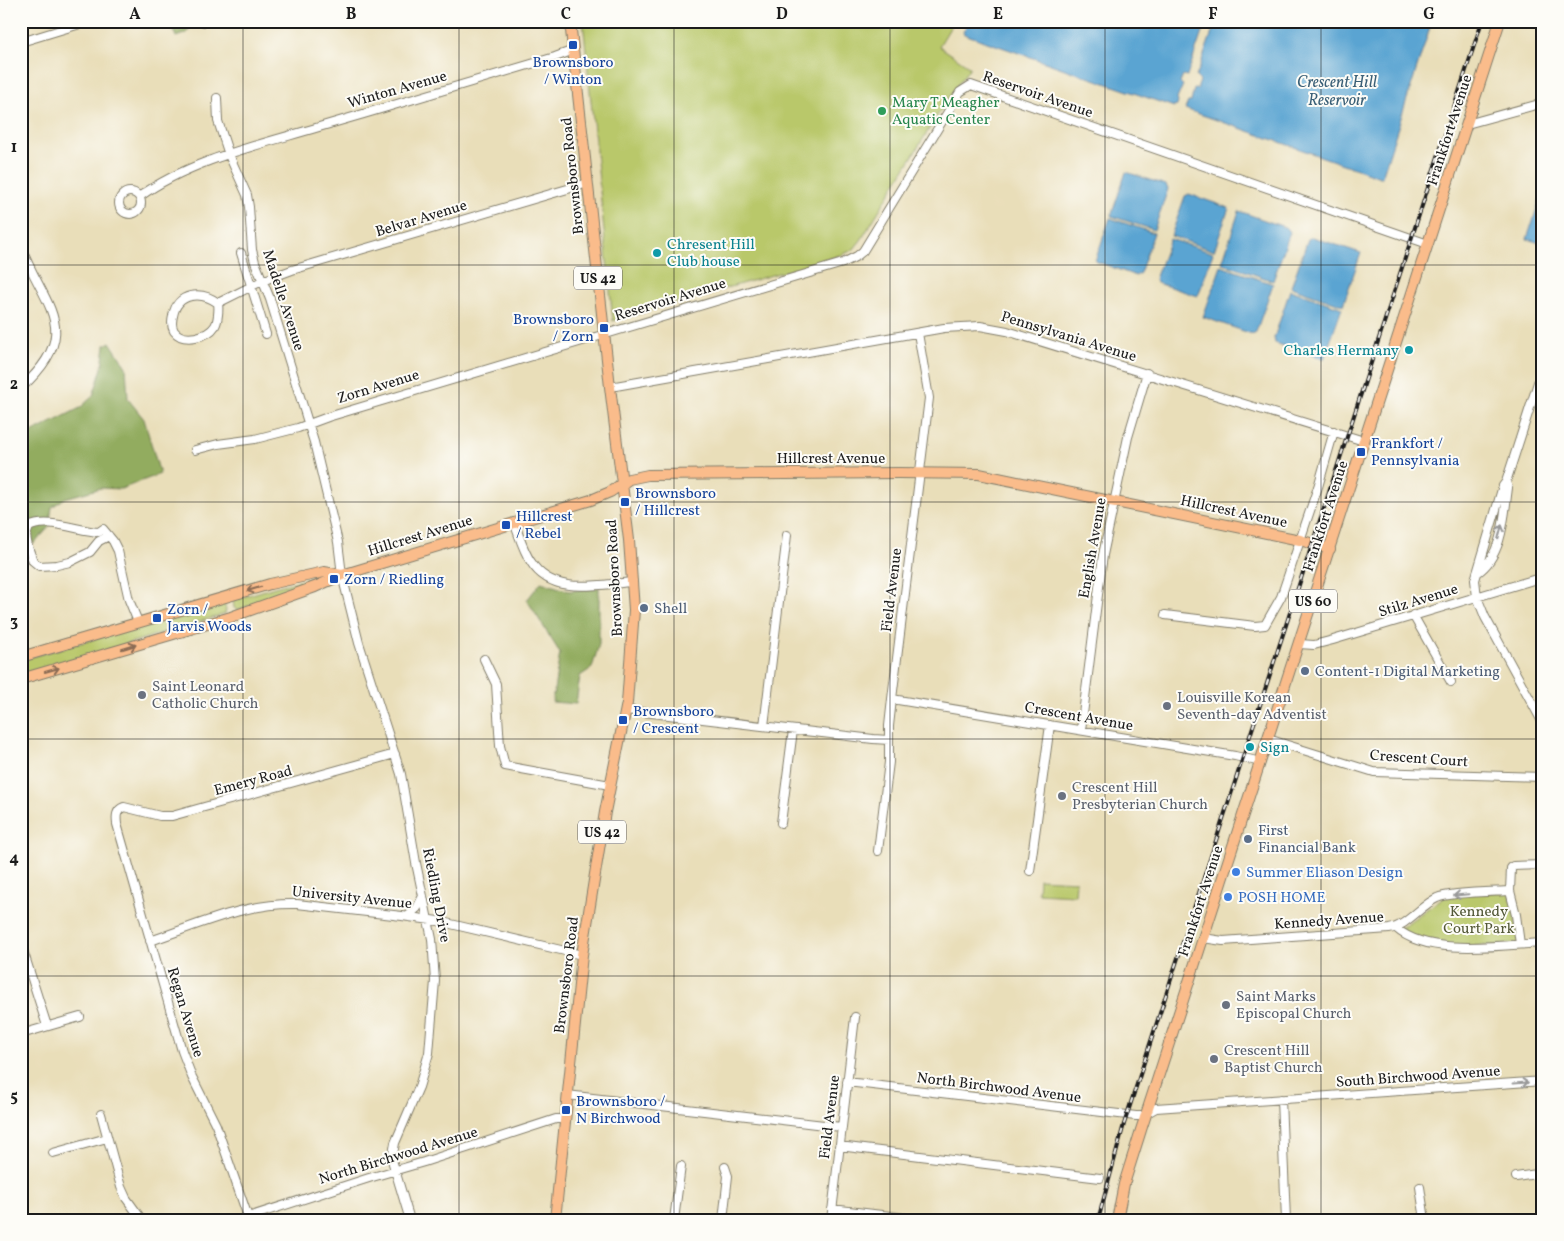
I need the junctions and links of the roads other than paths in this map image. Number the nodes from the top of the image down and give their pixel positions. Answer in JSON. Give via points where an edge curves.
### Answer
{"nodes":[{"id":1,"x":90,"y":21,"type":"edge"},
{"id":2,"x":570,"y":21,"type":"edge"},
{"id":3,"x":1500,"y":21,"type":"edge"},
{"id":4,"x":21,"y":42,"type":"edge"},
{"id":5,"x":574,"y":50,"type":"junction"},
{"id":6,"x":217,"y":98,"type":"dead end"},
{"id":7,"x":1543,"y":103,"type":"edge"},
{"id":8,"x":1467,"y":124,"type":"junction"},
{"id":9,"x":229,"y":155,"type":"junction"},
{"id":10,"x":588,"y":183,"type":"junction"},
{"id":11,"x":139,"y":196,"type":"dead end"},
{"id":12,"x":1428,"y":244,"type":"junction"},
{"id":13,"x":21,"y":247,"type":"edge"},
{"id":14,"x":241,"y":253,"type":"dead end"},
{"id":15,"x":262,"y":281,"type":"junction"},
{"id":16,"x":251,"y":286,"type":"junction"},
{"id":17,"x":218,"y":303,"type":"junction"},
{"id":18,"x":918,"y":333,"type":"junction"},
{"id":19,"x":266,"y":334,"type":"dead end"},
{"id":20,"x":605,"y":334,"type":"junction"},
{"id":21,"x":1543,"y":367,"type":"edge"},
{"id":22,"x":1147,"y":374,"type":"junction"},
{"id":23,"x":610,"y":387,"type":"junction"},
{"id":24,"x":21,"y":388,"type":"edge"},
{"id":25,"x":309,"y":423,"type":"junction"},
{"id":26,"x":1334,"y":431,"type":"junction"},
{"id":27,"x":1364,"y":441,"type":"junction"},
{"id":28,"x":196,"y":450,"type":"dead end"},
{"id":29,"x":919,"y":473,"type":"junction"},
{"id":30,"x":622,"y":483,"type":"junction"},
{"id":31,"x":1114,"y":501,"type":"junction"},
{"id":32,"x":514,"y":522,"type":"junction"},
{"id":33,"x":787,"y":535,"type":"dead end"},
{"id":34,"x":109,"y":536,"type":"junction"},
{"id":35,"x":1300,"y":540,"type":"junction"},
{"id":36,"x":1330,"y":549,"type":"junction"},
{"id":37,"x":342,"y":575,"type":"junction"},
{"id":38,"x":1543,"y":577,"type":"edge"},
{"id":39,"x":632,"y":582,"type":"junction"},
{"id":40,"x":1477,"y":597,"type":"junction"},
{"id":41,"x":1165,"y":615,"type":"dead end"},
{"id":42,"x":1413,"y":615,"type":"junction"},
{"id":43,"x":138,"y":622,"type":"junction"},
{"id":44,"x":1299,"y":644,"type":"junction"},
{"id":45,"x":21,"y":657,"type":"edge"},
{"id":46,"x":484,"y":659,"type":"dead end"},
{"id":47,"x":21,"y":679,"type":"edge"},
{"id":48,"x":1451,"y":682,"type":"dead end"},
{"id":49,"x":892,"y":699,"type":"junction"},
{"id":50,"x":626,"y":710,"type":"junction"},
{"id":51,"x":1542,"y":720,"type":"edge"},
{"id":52,"x":1050,"y":725,"type":"junction"},
{"id":53,"x":764,"y":726,"type":"junction"},
{"id":54,"x":793,"y":730,"type":"junction"},
{"id":55,"x":1081,"y":730,"type":"junction"},
{"id":56,"x":1268,"y":739,"type":"junction"},
{"id":57,"x":889,"y":740,"type":"junction"},
{"id":58,"x":395,"y":754,"type":"junction"},
{"id":59,"x":1261,"y":762,"type":"junction"},
{"id":60,"x":1543,"y":777,"type":"edge"},
{"id":61,"x":610,"y":785,"type":"junction"},
{"id":62,"x":119,"y":810,"type":"joint"},
{"id":63,"x":781,"y":823,"type":"dead end"},
{"id":64,"x":878,"y":851,"type":"dead end"},
{"id":65,"x":1543,"y":865,"type":"edge"},
{"id":66,"x":1030,"y":871,"type":"dead end"},
{"id":67,"x":1510,"y":890,"type":"junction"},
{"id":68,"x":423,"y":896,"type":"junction"},
{"id":69,"x":408,"y":916,"type":"junction"},
{"id":70,"x":427,"y":920,"type":"junction"},
{"id":71,"x":1396,"y":928,"type":"junction"},
{"id":72,"x":1203,"y":938,"type":"junction"},
{"id":73,"x":150,"y":941,"type":"junction"},
{"id":74,"x":1543,"y":943,"type":"edge"},
{"id":75,"x":21,"y":944,"type":"edge"},
{"id":76,"x":1520,"y":944,"type":"junction"},
{"id":77,"x":582,"y":955,"type":"junction"},
{"id":78,"x":80,"y":1017,"type":"dead end"},
{"id":79,"x":855,"y":1017,"type":"dead end"},
{"id":80,"x":47,"y":1026,"type":"junction"},
{"id":81,"x":21,"y":1034,"type":"edge"},
{"id":82,"x":1543,"y":1081,"type":"edge"},
{"id":83,"x":847,"y":1082,"type":"junction"},
{"id":84,"x":567,"y":1095,"type":"junction"},
{"id":85,"x":1281,"y":1099,"type":"junction"},
{"id":86,"x":1147,"y":1113,"type":"junction"},
{"id":87,"x":101,"y":1114,"type":"dead end"},
{"id":88,"x":565,"y":1119,"type":"junction"},
{"id":89,"x":842,"y":1127,"type":"junction"},
{"id":90,"x":107,"y":1138,"type":"junction"},
{"id":91,"x":839,"y":1146,"type":"junction"},
{"id":92,"x":53,"y":1153,"type":"dead end"},
{"id":93,"x":681,"y":1166,"type":"dead end"},
{"id":94,"x":725,"y":1168,"type":"dead end"},
{"id":95,"x":395,"y":1171,"type":"junction"},
{"id":96,"x":1543,"y":1173,"type":"edge"},
{"id":97,"x":1516,"y":1177,"type":"dead end"},
{"id":98,"x":1100,"y":1178,"type":"dead end"},
{"id":99,"x":1420,"y":1187,"type":"dead end"},
{"id":100,"x":832,"y":1209,"type":"junction"},
{"id":101,"x":248,"y":1217,"type":"junction"},
{"id":102,"x":142,"y":1220,"type":"edge"},
{"id":103,"x":239,"y":1220,"type":"edge"},
{"id":104,"x":410,"y":1220,"type":"edge"},
{"id":105,"x":555,"y":1220,"type":"edge"},
{"id":106,"x":674,"y":1220,"type":"edge"},
{"id":107,"x":723,"y":1220,"type":"edge"},
{"id":108,"x":831,"y":1220,"type":"edge"},
{"id":109,"x":923,"y":1220,"type":"edge"},
{"id":110,"x":1117,"y":1220,"type":"edge"},
{"id":111,"x":1286,"y":1220,"type":"edge"},
{"id":112,"x":1425,"y":1220,"type":"edge"}],
"edges":[{"from":1,"to":4,"type":"street"},
{"from":2,"to":5,"type":"main road","name":"Brownsboro Road","number":"US 42"},
{"from":3,"to":8,"type":"main road","name":"Frankfort Avenue","number":"US 60"},
{"from":5,"to":9,"type":"street","name":"Winton Avenue"},
{"from":5,"to":10,"type":"main road","name":"Brownsboro Road","number":"US 42"},
{"from":6,"to":9,"type":"street","name":"Madelle Avenue","via":[[218,121]]},
{"from":7,"to":8,"type":"street"},
{"from":8,"to":12,"type":"main road","name":"Frankfort Avenue","number":"US 60"},
{"from":9,"to":11,"type":"street","name":"Winton Avenue","via":[[182,171]]},
{"from":9,"to":15,"type":"street","name":"Madelle Avenue","via":[[247,195],[252,250]]},
{"from":10,"to":15,"type":"street","name":"Belvar Avenue"},
{"from":10,"to":20,"type":"main road","name":"Brownsboro Road","number":"US 42"},
{"from":12,"to":20,"type":"street","name":"Reservoir Avenue","via":[[971,85],[960,92],[868,244],[857,256],[843,263]]},
{"from":12,"to":27,"type":"main road","name":"Frankfort Avenue","number":"US 60"},
{"from":13,"to":24,"type":"street","via":[[52,309],[55,327],[53,347],[46,362]]},
{"from":14,"to":16,"type":"street"},
{"from":15,"to":16,"type":"street","name":"Belvar Avenue"},
{"from":15,"to":25,"type":"street","name":"Madelle Avenue"},
{"from":16,"to":17,"type":"street","name":"Belvar Avenue"},
{"from":16,"to":19,"type":"street"},
{"from":17,"to":17,"type":"street","via":[[216,324],[210,330],[188,338],[174,331],[173,316],[181,300],[196,295]]},
{"from":18,"to":22,"type":"street","name":"Pennsylvania Avenue","via":[[964,326],[996,328]]},
{"from":18,"to":23,"type":"street","name":"Pennsylvania Avenue"},
{"from":18,"to":29,"type":"street","name":"Field Avenue","via":[[929,398]]},
{"from":20,"to":23,"type":"main road","name":"Brownsboro Road","number":"US 42"},
{"from":20,"to":25,"type":"street","name":"Zorn Avenue"},
{"from":21,"to":40,"type":"street","via":[[1474,580]]},
{"from":22,"to":26,"type":"street","name":"Pennsylvania Avenue"},
{"from":22,"to":31,"type":"street","name":"English Avenue","via":[[1128,437]]},
{"from":23,"to":30,"type":"main road","name":"Brownsboro Road","number":"US 42"},
{"from":25,"to":28,"type":"street","name":"Zorn Avenue","via":[[255,439]]},
{"from":25,"to":37,"type":"street","via":[[338,542]]},
{"from":26,"to":27,"type":"street","name":"Pennsylvania Avenue"},
{"from":26,"to":35,"type":"street"},
{"from":27,"to":36,"type":"main road","name":"Frankfort Avenue","number":"US 60"},
{"from":29,"to":30,"type":"main road","name":"Hillcrest Avenue","via":[[648,475],[636,476]]},
{"from":29,"to":31,"type":"main road","name":"Hillcrest Avenue","via":[[979,474]]},
{"from":29,"to":49,"type":"street","name":"Field Avenue"},
{"from":30,"to":32,"type":"main road","name":"Hillcrest Avenue","via":[[591,500]]},
{"from":30,"to":39,"type":"main road","name":"Brownsboro Road","number":"US 42"},
{"from":31,"to":35,"type":"main road","name":"Hillcrest Avenue"},
{"from":31,"to":55,"type":"street","name":"English Avenue","via":[[1099,576]]},
{"from":32,"to":37,"type":"main road","name":"Hillcrest Avenue"},
{"from":32,"to":39,"type":"street","via":[[530,562],[548,580],[576,586]]},
{"from":33,"to":53,"type":"street"},
{"from":34,"to":34,"type":"street","via":[[103,529],[93,532],[40,524],[29,527],[26,536],[33,561],[39,566],[70,562],[90,552],[99,541]]},
{"from":34,"to":43,"type":"street","via":[[118,551],[129,600]]},
{"from":35,"to":36,"type":"main road","name":"Hillcrest Avenue"},
{"from":35,"to":41,"type":"street","via":[[1281,597],[1263,626]]},
{"from":36,"to":44,"type":"main road","name":"Frankfort Avenue","number":"US 60"},
{"from":37,"to":43,"type":"main road","one_way":true,"via":[[324,572]]},
{"from":47,"to":37,"type":"main road","one_way":true,"via":[[231,616]]},
{"from":37,"to":58,"type":"street","name":"Riedling Drive","via":[[359,643]]},
{"from":38,"to":40,"type":"street","name":"Stilz Avenue"},
{"from":39,"to":50,"type":"main road","name":"Brownsboro Road","number":"US 42","via":[[634,628]]},
{"from":40,"to":42,"type":"street","name":"Stilz Avenue"},
{"from":40,"to":51,"type":"street"},
{"from":42,"to":44,"type":"street","name":"Stilz Avenue","via":[[1318,644]]},
{"from":42,"to":48,"type":"street"},
{"from":43,"to":45,"type":"main road"},
{"from":44,"to":56,"type":"main road","name":"Frankfort Avenue","number":"US 60"},
{"from":46,"to":61,"type":"street","via":[[496,684],[500,746],[505,766]]},
{"from":49,"to":52,"type":"street","name":"Crescent Avenue"},
{"from":49,"to":57,"type":"street","name":"Field Avenue"},
{"from":50,"to":53,"type":"street"},
{"from":50,"to":61,"type":"main road","name":"Brownsboro Road","number":"US 42"},
{"from":52,"to":55,"type":"street","name":"Crescent Avenue"},
{"from":52,"to":66,"type":"street"},
{"from":53,"to":54,"type":"street"},
{"from":54,"to":57,"type":"street"},
{"from":54,"to":63,"type":"street"},
{"from":55,"to":59,"type":"street","name":"Crescent Avenue"},
{"from":56,"to":59,"type":"main road","name":"Frankfort Avenue","number":"US 60"},
{"from":56,"to":60,"type":"street","name":"Crescent Court","via":[[1374,772]]},
{"from":57,"to":64,"type":"street","name":"Field Avenue"},
{"from":58,"to":62,"type":"street","name":"Emery Road","via":[[172,816],[124,806]]},
{"from":58,"to":68,"type":"street","name":"Riedling Drive","via":[[403,780]]},
{"from":59,"to":72,"type":"main road","name":"Frankfort Avenue","number":"US 60"},
{"from":61,"to":77,"type":"main road","name":"Brownsboro Road","number":"US 42"},
{"from":62,"to":73,"type":"street","name":"Regan Avenue","via":[[116,817]]},
{"from":65,"to":67,"type":"street","via":[[1512,866]]},
{"from":67,"to":71,"type":"street","one_way":true,"via":[[1440,897]]},
{"from":67,"to":76,"type":"street"},
{"from":68,"to":69,"type":"street"},
{"from":68,"to":70,"type":"street","name":"Riedling Drive"},
{"from":69,"to":70,"type":"street","name":"University Avenue"},
{"from":69,"to":73,"type":"street","name":"University Avenue","via":[[280,904],[248,909]]},
{"from":70,"to":77,"type":"street","name":"University Avenue"},
{"from":70,"to":95,"type":"street","name":"Riedling Drive","via":[[435,968],[432,1031],[424,1072],[396,1143],[392,1160]]},
{"from":71,"to":72,"type":"street","name":"Kennedy Avenue","via":[[1223,941]]},
{"from":71,"to":76,"type":"street","name":"Kennedy Avenue","via":[[1415,940],[1454,947]]},
{"from":72,"to":86,"type":"main road","name":"Frankfort Avenue","number":"US 60"},
{"from":73,"to":101,"type":"street","name":"Regan Avenue","via":[[182,1051],[216,1125]]},
{"from":74,"to":76,"type":"street","name":"Kennedy Avenue"},
{"from":75,"to":80,"type":"street"},
{"from":77,"to":84,"type":"main road","name":"Brownsboro Road","number":"US 42"},
{"from":78,"to":80,"type":"street"},
{"from":79,"to":83,"type":"street","name":"Field Avenue"},
{"from":80,"to":81,"type":"street"},
{"from":85,"to":82,"type":"street","name":"South Birchwood Avenue","one_way":true},
{"from":83,"to":86,"type":"street","name":"North Birchwood Avenue","via":[[1136,1116]]},
{"from":83,"to":89,"type":"street","name":"Field Avenue"},
{"from":84,"to":88,"type":"main road","name":"Brownsboro Road","number":"US 42"},
{"from":84,"to":89,"type":"street"},
{"from":85,"to":86,"type":"street","name":"South Birchwood Avenue","via":[[1156,1108]]},
{"from":85,"to":111,"type":"street"},
{"from":86,"to":110,"type":"main road","name":"Frankfort Avenue","number":"US 60","via":[[1124,1184]]},
{"from":87,"to":90,"type":"street"},
{"from":88,"to":95,"type":"street","name":"North Birchwood Avenue","via":[[556,1119]]},
{"from":88,"to":105,"type":"main road","name":"Brownsboro Road","number":"US 42"},
{"from":89,"to":91,"type":"street","name":"Field Avenue"},
{"from":90,"to":92,"type":"street"},
{"from":90,"to":102,"type":"street","via":[[126,1198]]},
{"from":91,"to":98,"type":"street"},
{"from":91,"to":100,"type":"street","name":"Field Avenue"},
{"from":93,"to":106,"type":"street"},
{"from":94,"to":107,"type":"street","via":[[728,1176]]},
{"from":95,"to":101,"type":"street","name":"North Birchwood Avenue"},
{"from":95,"to":104,"type":"street","name":"Riedling Drive"},
{"from":96,"to":97,"type":"street"},
{"from":99,"to":112,"type":"street"},
{"from":100,"to":108,"type":"street","name":"Field Avenue"},
{"from":100,"to":109,"type":"street"},
{"from":101,"to":103,"type":"street","name":"North Birchwood Avenue"}]}
